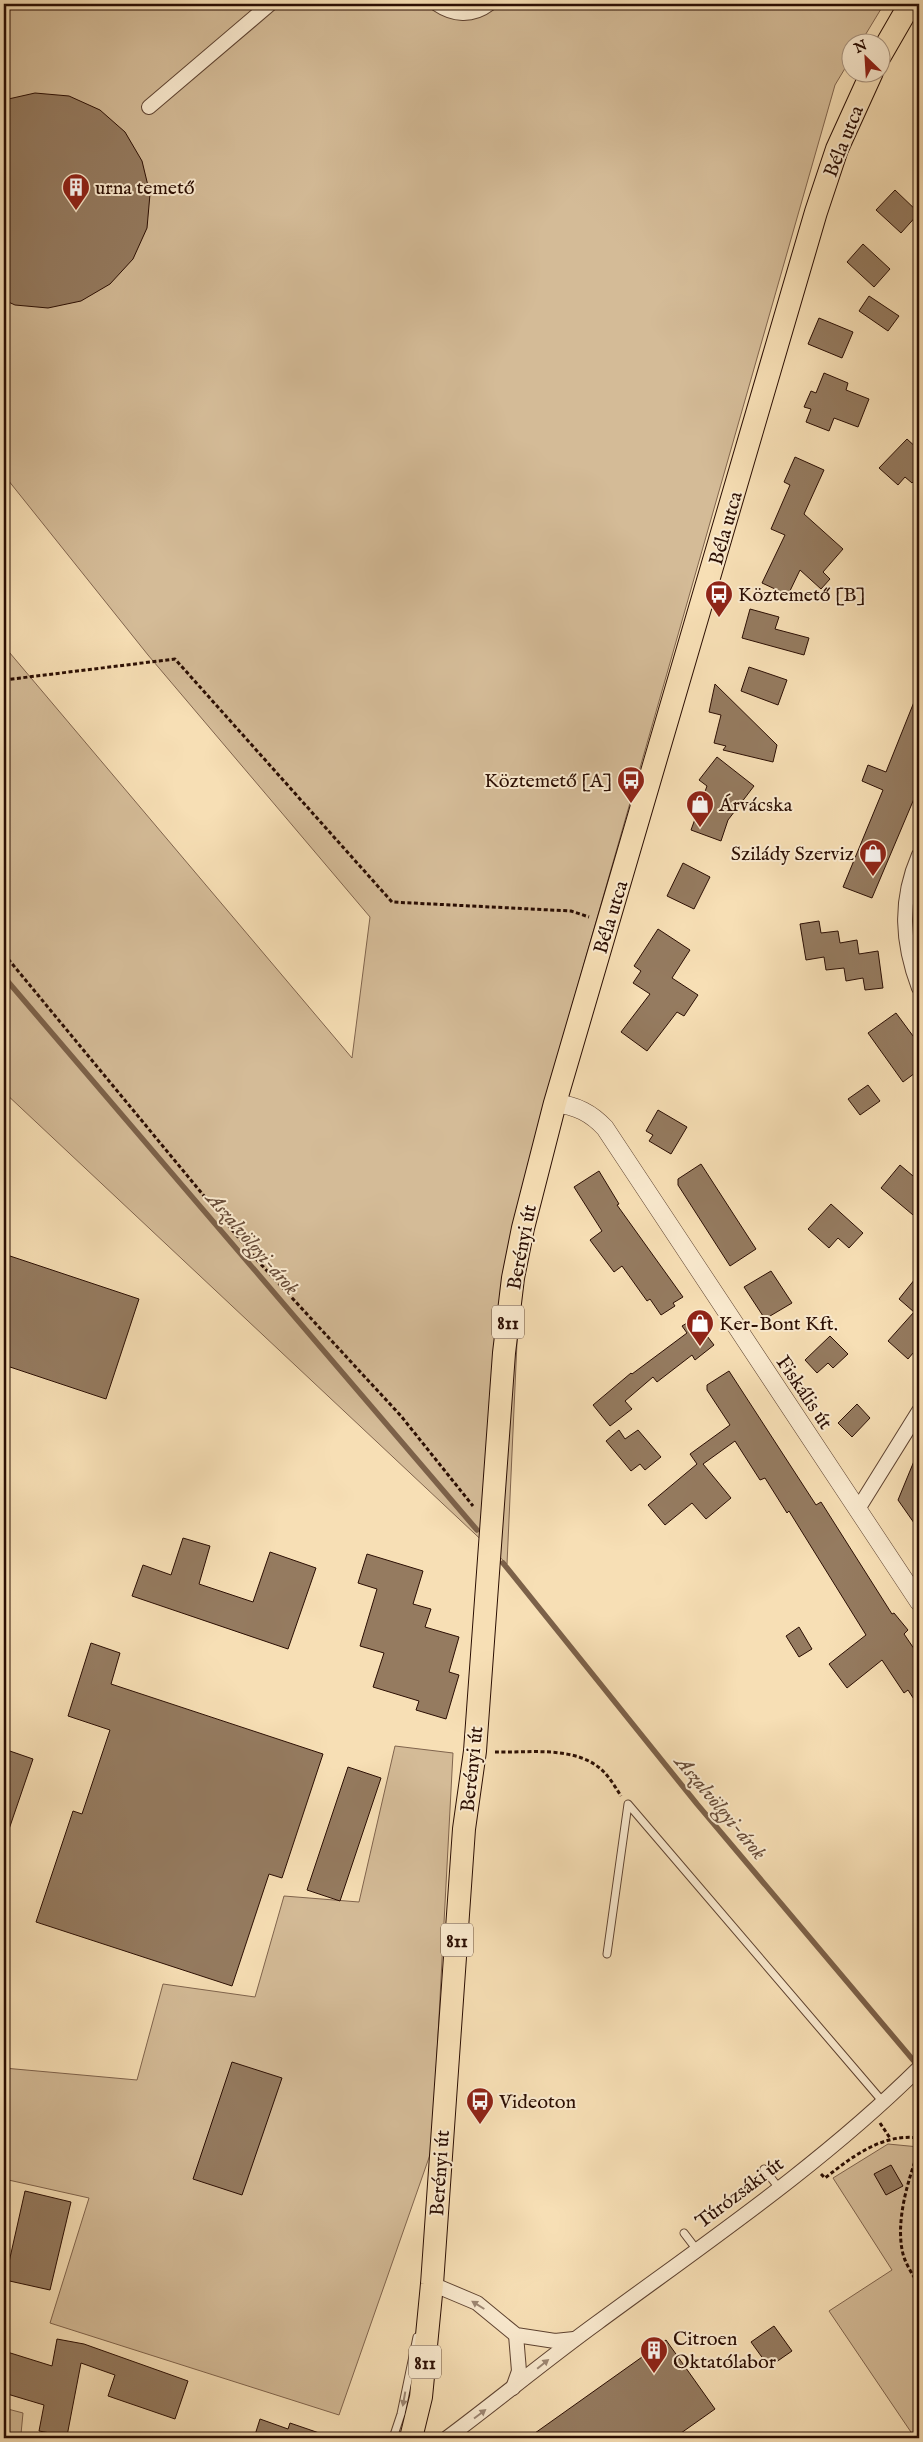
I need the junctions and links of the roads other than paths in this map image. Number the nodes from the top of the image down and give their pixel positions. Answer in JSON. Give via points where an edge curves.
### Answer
{"nodes":[{"id":1,"x":270,"y":4,"type":"edge"},
{"id":2,"x":437,"y":4,"type":"edge"},
{"id":3,"x":489,"y":4,"type":"edge"},
{"id":4,"x":910,"y":4,"type":"edge"},
{"id":5,"x":890,"y":39,"type":"edge"},
{"id":6,"x":868,"y":82,"type":"edge"},
{"id":7,"x":149,"y":107,"type":"dead end"},
{"id":8,"x":919,"y":856,"type":"edge"},
{"id":9,"x":919,"y":988,"type":"edge"},
{"id":10,"x":556,"y":1103,"type":"junction"},
{"id":11,"x":919,"y":1411,"type":"edge"},
{"id":12,"x":858,"y":1509,"type":"junction"},
{"id":13,"x":919,"y":1602,"type":"edge"},
{"id":14,"x":607,"y":1954,"type":"dead end"},
{"id":15,"x":919,"y":2068,"type":"edge"},
{"id":16,"x":883,"y":2102,"type":"junction"},
{"id":17,"x":764,"y":2169,"type":"dead end"},
{"id":18,"x":779,"y":2188,"type":"junction"},
{"id":19,"x":684,"y":2233,"type":"dead end"},
{"id":20,"x":697,"y":2250,"type":"junction"},
{"id":21,"x":432,"y":2284,"type":"junction"},
{"id":22,"x":516,"y":2335,"type":"junction"},
{"id":23,"x":575,"y":2339,"type":"junction"},
{"id":24,"x":512,"y":2390,"type":"junction"},
{"id":25,"x":393,"y":2438,"type":"edge"},
{"id":26,"x":411,"y":2438,"type":"edge"},
{"id":27,"x":448,"y":2438,"type":"edge"}],
"edges":[{"from":1,"to":7,"type":"street"},
{"from":2,"to":3,"type":"street","via":[[447,11],[461,14]]},
{"from":4,"to":5,"type":"main road"},
{"from":6,"to":10,"type":"main road","name":"Béla utca","number":"811","via":[[837,150],[816,212]]},
{"from":8,"to":9,"type":"street","via":[[911,875],[904,932]]},
{"from":10,"to":12,"type":"street","name":"Fiskális út","via":[[583,1110],[605,1128]]},
{"from":10,"to":21,"type":"main road","name":"Berényi út","number":"811","via":[[513,1278],[500,1398],[475,1751],[464,1829]]},
{"from":11,"to":12,"type":"street"},
{"from":12,"to":13,"type":"street","name":"Fiskális út"},
{"from":14,"to":16,"type":"lane","via":[[628,1804]]},
{"from":15,"to":16,"type":"street","name":"Túrózsáki út"},
{"from":16,"to":18,"type":"street","name":"Túrózsáki út"},
{"from":17,"to":18,"type":"lane"},
{"from":18,"to":20,"type":"street","name":"Túrózsáki út"},
{"from":19,"to":20,"type":"lane"},
{"from":20,"to":23,"type":"street","name":"Túrózsáki út"},
{"from":22,"to":21,"type":"street","one_way":true,"via":[[477,2303]]},
{"from":21,"to":25,"type":"lane","one_way":true},
{"from":21,"to":26,"type":"main road","name":"Berényi út","number":"811","via":[[421,2397]]},
{"from":22,"to":23,"type":"street","via":[[555,2341]]},
{"from":22,"to":24,"type":"street","via":[[519,2371]]},
{"from":24,"to":23,"type":"street","name":"Túrózsáki út","one_way":true},
{"from":27,"to":24,"type":"street","name":"Túrózsáki út","one_way":true}]}
